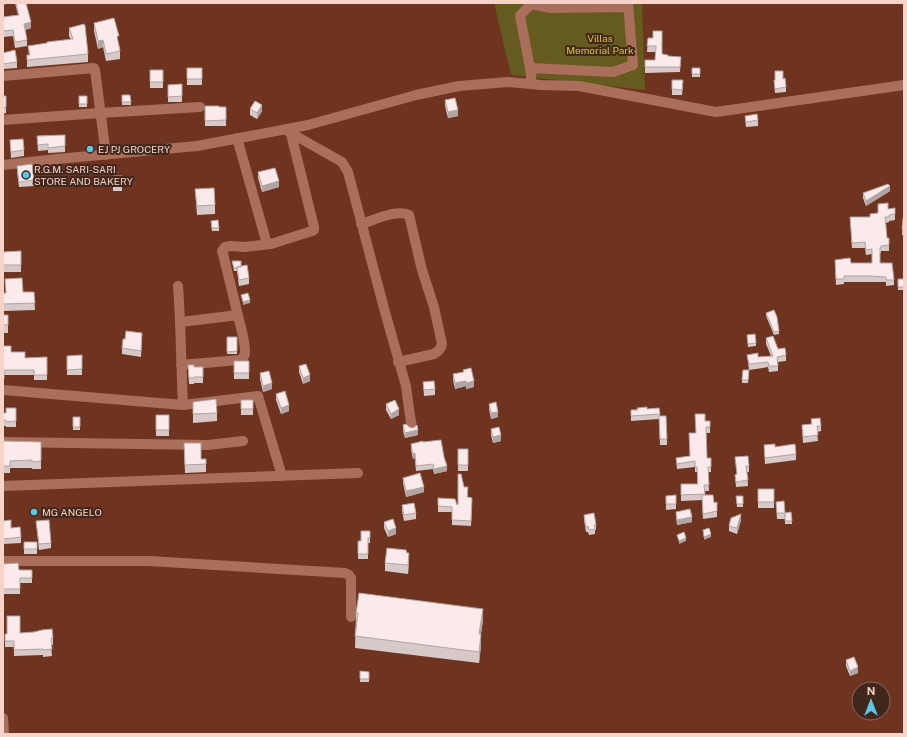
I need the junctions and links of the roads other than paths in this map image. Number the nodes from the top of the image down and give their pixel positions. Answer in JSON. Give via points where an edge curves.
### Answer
{"nodes":[{"id":1,"x":532,"y":4,"type":"edge"},
{"id":2,"x":628,"y":5,"type":"edge"},
{"id":3,"x":530,"y":68,"type":"junction"},
{"id":4,"x":3,"y":76,"type":"edge"},
{"id":5,"x":532,"y":84,"type":"junction"},
{"id":6,"x":904,"y":85,"type":"edge"},
{"id":7,"x":200,"y":107,"type":"dead end"},
{"id":8,"x":100,"y":113,"type":"junction"},
{"id":9,"x":3,"y":120,"type":"edge"},
{"id":10,"x":287,"y":132,"type":"junction"},
{"id":11,"x":237,"y":138,"type":"junction"},
{"id":12,"x":106,"y":155,"type":"junction"},
{"id":13,"x":3,"y":166,"type":"edge"},
{"id":14,"x":361,"y":224,"type":"junction"},
{"id":15,"x":267,"y":244,"type":"junction"},
{"id":16,"x":178,"y":286,"type":"dead end"},
{"id":17,"x":238,"y":315,"type":"junction"},
{"id":18,"x":181,"y":322,"type":"junction"},
{"id":19,"x":398,"y":362,"type":"junction"},
{"id":20,"x":181,"y":365,"type":"junction"},
{"id":21,"x":3,"y":390,"type":"edge"},
{"id":22,"x":183,"y":405,"type":"junction"},
{"id":23,"x":412,"y":427,"type":"edge"},
{"id":24,"x":243,"y":441,"type":"dead end"},
{"id":25,"x":3,"y":442,"type":"edge"},
{"id":26,"x":358,"y":473,"type":"dead end"},
{"id":27,"x":282,"y":476,"type":"junction"},
{"id":28,"x":3,"y":486,"type":"edge"},
{"id":29,"x":3,"y":561,"type":"edge"},
{"id":30,"x":351,"y":617,"type":"dead end"},
{"id":31,"x":3,"y":718,"type":"edge"},
{"id":32,"x":4,"y":733,"type":"edge"}],
"edges":[{"from":1,"to":2,"type":"street","via":[[550,8]]},
{"from":1,"to":3,"type":"street","via":[[520,16]]},
{"from":2,"to":3,"type":"street","via":[[633,66],[613,72]]},
{"from":3,"to":5,"type":"street"},
{"from":4,"to":8,"type":"street","via":[[94,68]]},
{"from":5,"to":6,"type":"street","via":[[579,86],[716,112]]},
{"from":5,"to":10,"type":"street","via":[[508,82],[416,95]]},
{"from":7,"to":8,"type":"street"},
{"from":8,"to":9,"type":"street"},
{"from":8,"to":12,"type":"street"},
{"from":10,"to":11,"type":"street"},
{"from":10,"to":14,"type":"street","via":[[342,162],[348,172]]},
{"from":10,"to":15,"type":"street","via":[[314,230]]},
{"from":11,"to":12,"type":"street","via":[[197,146]]},
{"from":11,"to":15,"type":"street"},
{"from":12,"to":13,"type":"street"},
{"from":14,"to":19,"type":"street"},
{"from":14,"to":19,"type":"street","via":[[395,213],[409,215],[434,307],[441,348],[434,354]]},
{"from":15,"to":17,"type":"street","via":[[223,248]]},
{"from":16,"to":18,"type":"street"},
{"from":17,"to":18,"type":"street"},
{"from":17,"to":20,"type":"street","via":[[245,349],[243,358]]},
{"from":18,"to":20,"type":"street"},
{"from":19,"to":23,"type":"street","via":[[406,386]]},
{"from":20,"to":22,"type":"street"},
{"from":21,"to":22,"type":"street"},
{"from":22,"to":27,"type":"street","via":[[258,396]]},
{"from":24,"to":25,"type":"street","via":[[208,445]]},
{"from":26,"to":27,"type":"street"},
{"from":27,"to":28,"type":"street"},
{"from":29,"to":30,"type":"street","via":[[149,561],[346,573],[351,578]]},
{"from":31,"to":32,"type":"street"}]}
